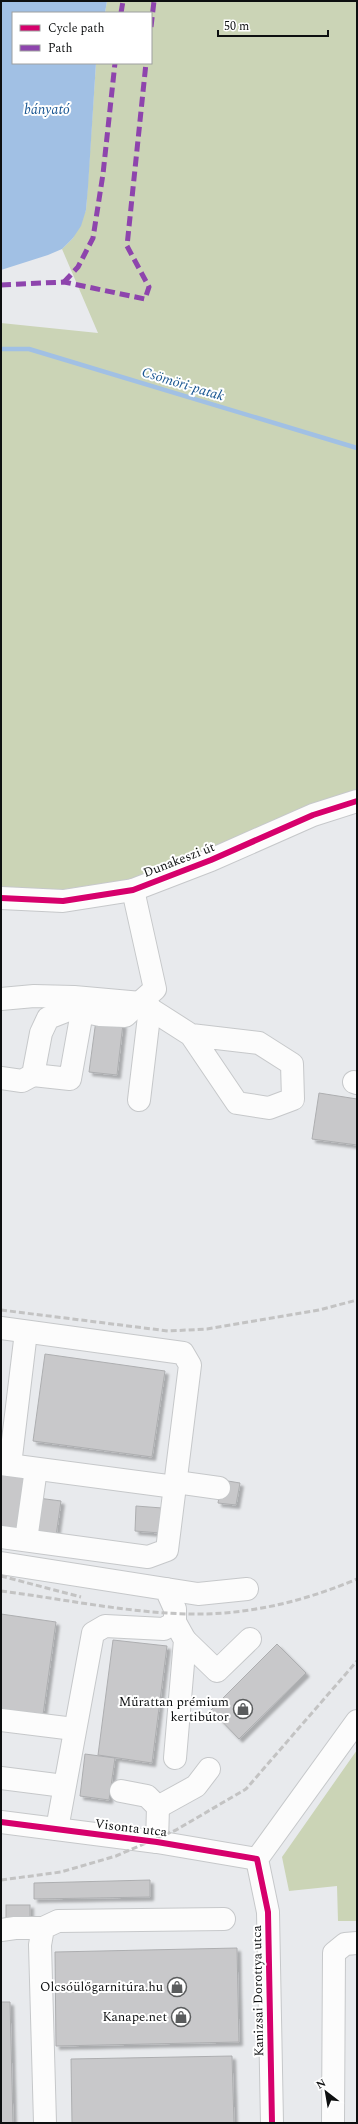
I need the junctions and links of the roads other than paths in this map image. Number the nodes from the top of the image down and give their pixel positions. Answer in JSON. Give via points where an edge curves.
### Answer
{"nodes":[{"id":1,"x":357,"y":801,"type":"edge"},
{"id":2,"x":133,"y":890,"type":"junction"},
{"id":3,"x":1,"y":898,"type":"edge"},
{"id":4,"x":1,"y":999,"type":"edge"},
{"id":5,"x":146,"y":1006,"type":"junction"},
{"id":6,"x":82,"y":1012,"type":"junction"},
{"id":7,"x":191,"y":1036,"type":"junction"},
{"id":8,"x":33,"y":1075,"type":"junction"},
{"id":9,"x":1,"y":1078,"type":"edge"},
{"id":10,"x":139,"y":1100,"type":"dead end"},
{"id":11,"x":1,"y":1328,"type":"edge"},
{"id":12,"x":26,"y":1332,"type":"junction"},
{"id":13,"x":5,"y":1465,"type":"edge"},
{"id":14,"x":36,"y":1469,"type":"junction"},
{"id":15,"x":176,"y":1484,"type":"junction"},
{"id":16,"x":218,"y":1488,"type":"dead end"},
{"id":17,"x":1,"y":1537,"type":"edge"},
{"id":18,"x":26,"y":1540,"type":"junction"},
{"id":19,"x":1,"y":1563,"type":"edge"},
{"id":20,"x":247,"y":1588,"type":"dead end"},
{"id":21,"x":166,"y":1589,"type":"junction"},
{"id":22,"x":180,"y":1631,"type":"junction"},
{"id":23,"x":250,"y":1638,"type":"dead end"},
{"id":24,"x":1,"y":1720,"type":"edge"},
{"id":25,"x":357,"y":1721,"type":"edge"},
{"id":26,"x":74,"y":1729,"type":"junction"},
{"id":27,"x":175,"y":1758,"type":"dead end"},
{"id":28,"x":209,"y":1769,"type":"dead end"},
{"id":29,"x":1,"y":1778,"type":"edge"},
{"id":30,"x":64,"y":1786,"type":"junction"},
{"id":31,"x":121,"y":1791,"type":"dead end"},
{"id":32,"x":158,"y":1807,"type":"junction"},
{"id":33,"x":1,"y":1822,"type":"edge"},
{"id":34,"x":57,"y":1829,"type":"junction"},
{"id":35,"x":157,"y":1842,"type":"junction"},
{"id":36,"x":257,"y":1859,"type":"junction"},
{"id":37,"x":224,"y":1919,"type":"dead end"},
{"id":38,"x":43,"y":1928,"type":"junction"},
{"id":39,"x":1,"y":1930,"type":"edge"},
{"id":40,"x":357,"y":1943,"type":"edge"},
{"id":41,"x":45,"y":2123,"type":"edge"},
{"id":42,"x":272,"y":2123,"type":"edge"},
{"id":43,"x":333,"y":2123,"type":"edge"}],
"edges":[{"from":1,"to":2,"type":"street","name":"Dunakeszi út","via":[[313,815],[211,860]]},
{"from":2,"to":3,"type":"street","name":"Dunakeszi út","via":[[64,901]]},
{"from":2,"to":5,"type":"street","via":[[155,989]]},
{"from":4,"to":5,"type":"street","via":[[34,996],[74,997]]},
{"from":5,"to":6,"type":"street","via":[[125,1016]]},
{"from":5,"to":7,"type":"street"},
{"from":5,"to":10,"type":"street"},
{"from":6,"to":8,"type":"street","via":[[71,1009],[48,1018],[41,1033]]},
{"from":6,"to":8,"type":"street","via":[[70,1079]]},
{"from":7,"to":7,"type":"street","via":[[259,1043],[292,1064],[293,1099],[269,1108],[237,1103]]},
{"from":8,"to":9,"type":"street","via":[[22,1081]]},
{"from":11,"to":12,"type":"street"},
{"from":12,"to":13,"type":"street"},
{"from":12,"to":15,"type":"street","via":[[183,1353],[190,1365]]},
{"from":13,"to":14,"type":"street"},
{"from":14,"to":15,"type":"street"},
{"from":14,"to":18,"type":"street"},
{"from":15,"to":16,"type":"street"},
{"from":15,"to":18,"type":"street","via":[[168,1550],[148,1557]]},
{"from":17,"to":18,"type":"street"},
{"from":19,"to":21,"type":"street"},
{"from":20,"to":21,"type":"street","via":[[198,1594]]},
{"from":21,"to":22,"type":"street","via":[[175,1609]]},
{"from":22,"to":23,"type":"street","via":[[216,1671]]},
{"from":22,"to":26,"type":"street","via":[[105,1626],[93,1633]]},
{"from":22,"to":27,"type":"street"},
{"from":24,"to":26,"type":"street"},
{"from":25,"to":36,"type":"street"},
{"from":26,"to":30,"type":"street"},
{"from":28,"to":32,"type":"street","via":[[196,1786]]},
{"from":29,"to":30,"type":"street"},
{"from":30,"to":34,"type":"street"},
{"from":31,"to":32,"type":"street","via":[[147,1796]]},
{"from":32,"to":35,"type":"street"},
{"from":33,"to":34,"type":"street","name":"Visonta utca"},
{"from":34,"to":35,"type":"street","name":"Visonta utca"},
{"from":35,"to":36,"type":"street","name":"Visonta utca"},
{"from":36,"to":42,"type":"street","name":"Kanizsai Dorottya utca","via":[[268,1912]]},
{"from":37,"to":38,"type":"street","via":[[58,1921]]},
{"from":38,"to":39,"type":"street"},
{"from":38,"to":41,"type":"street","via":[[40,1945]]},
{"from":40,"to":43,"type":"street","via":[[345,1944],[334,1953]]}]}
